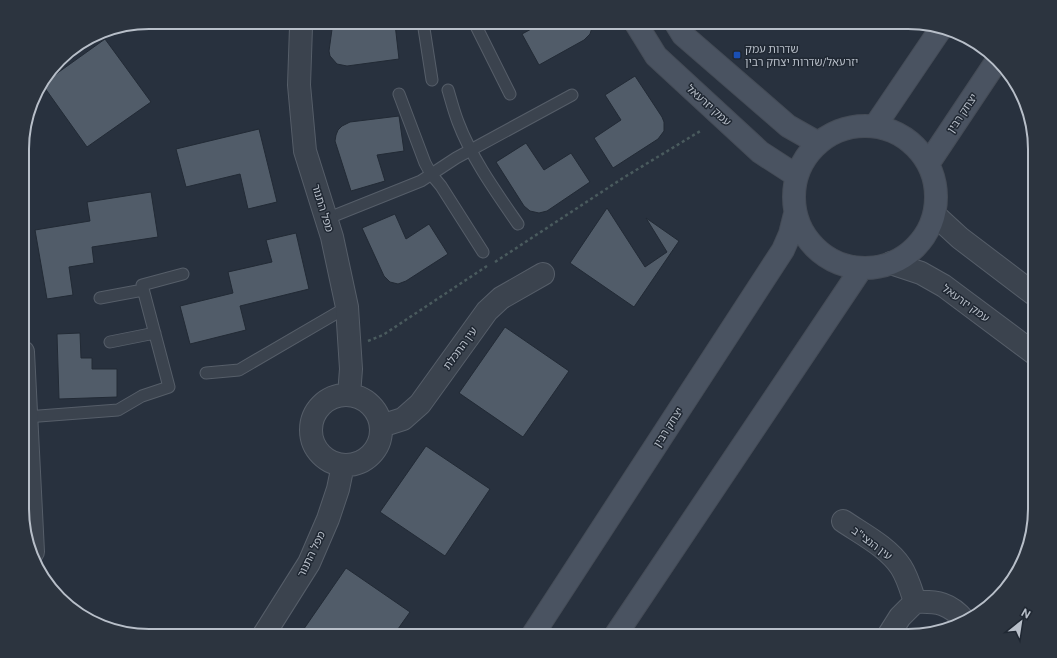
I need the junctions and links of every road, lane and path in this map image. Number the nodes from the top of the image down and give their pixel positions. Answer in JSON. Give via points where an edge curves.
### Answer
{"nodes":[{"id":1,"x":301,"y":29,"type":"edge"},
{"id":2,"x":424,"y":29,"type":"edge"},
{"id":3,"x":478,"y":29,"type":"edge"},
{"id":4,"x":639,"y":29,"type":"edge"},
{"id":5,"x":680,"y":29,"type":"edge"},
{"id":6,"x":938,"y":33,"type":"edge"},
{"id":7,"x":994,"y":66,"type":"edge"},
{"id":8,"x":432,"y":80,"type":"dead end"},
{"id":9,"x":448,"y":90,"type":"dead end"},
{"id":10,"x":399,"y":94,"type":"dead end"},
{"id":11,"x":510,"y":94,"type":"dead end"},
{"id":12,"x":572,"y":95,"type":"dead end"},
{"id":13,"x":875,"y":126,"type":"junction"},
{"id":14,"x":702,"y":130,"type":"dead end"},
{"id":15,"x":818,"y":143,"type":"junction"},
{"id":16,"x":471,"y":150,"type":"junction"},
{"id":17,"x":928,"y":164,"type":"junction"},
{"id":18,"x":431,"y":174,"type":"junction"},
{"id":19,"x":797,"y":176,"type":"junction"},
{"id":20,"x":795,"y":214,"type":"junction"},
{"id":21,"x":934,"y":215,"type":"junction"},
{"id":22,"x":326,"y":219,"type":"junction"},
{"id":23,"x":518,"y":224,"type":"dead end"},
{"id":24,"x":483,"y":252,"type":"dead end"},
{"id":25,"x":891,"y":263,"type":"junction"},
{"id":26,"x":861,"y":269,"type":"junction"},
{"id":27,"x":183,"y":274,"type":"dead end"},
{"id":28,"x":543,"y":274,"type":"dead end"},
{"id":29,"x":143,"y":290,"type":"junction"},
{"id":30,"x":1028,"y":290,"type":"edge"},
{"id":31,"x":100,"y":298,"type":"dead end"},
{"id":32,"x":347,"y":307,"type":"junction"},
{"id":33,"x":155,"y":333,"type":"junction"},
{"id":34,"x":110,"y":342,"type":"dead end"},
{"id":35,"x":350,"y":349,"type":"junction"},
{"id":36,"x":1028,"y":349,"type":"edge"},
{"id":37,"x":206,"y":373,"type":"dead end"},
{"id":38,"x":349,"y":394,"type":"junction"},
{"id":39,"x":29,"y":417,"type":"edge"},
{"id":40,"x":381,"y":426,"type":"junction"},
{"id":41,"x":343,"y":465,"type":"junction"},
{"id":42,"x":29,"y":475,"type":"edge"},
{"id":43,"x":843,"y":521,"type":"dead end"},
{"id":44,"x":32,"y":536,"type":"edge"},
{"id":45,"x":915,"y":602,"type":"junction"},
{"id":46,"x":962,"y":617,"type":"edge"},
{"id":47,"x":267,"y":629,"type":"edge"},
{"id":48,"x":537,"y":629,"type":"edge"},
{"id":49,"x":620,"y":629,"type":"edge"},
{"id":50,"x":892,"y":629,"type":"edge"}],
"edges":[{"from":1,"to":22,"type":"street","name":"מפל התנור","via":[[299,85],[305,151]]},
{"from":2,"to":8,"type":"lane"},
{"from":3,"to":11,"type":"lane"},
{"from":4,"to":19,"type":"main road","name":"עמק יזרעאל","via":[[656,56],[760,152]]},
{"from":5,"to":15,"type":"main road","via":[[788,126]]},
{"from":6,"to":13,"type":"main road"},
{"from":7,"to":17,"type":"main road","name":"יצחק רבין"},
{"from":9,"to":16,"type":"lane","via":[[458,123]]},
{"from":10,"to":18,"type":"lane"},
{"from":12,"to":16,"type":"lane"},
{"from":13,"to":15,"type":"main road","via":[[844,129]]},
{"from":13,"to":17,"type":"main road","via":[[906,139],[919,150]]},
{"from":14,"to":35,"type":"path","via":[[623,178],[383,335]]},
{"from":15,"to":19,"type":"main road","via":[[809,153]]},
{"from":16,"to":18,"type":"lane"},
{"from":16,"to":23,"type":"lane","via":[[487,179]]},
{"from":17,"to":21,"type":"main road","via":[[934,176],[936,189]]},
{"from":18,"to":22,"type":"lane","via":[[421,181]]},
{"from":18,"to":24,"type":"lane"},
{"from":19,"to":20,"type":"main road"},
{"from":20,"to":26,"type":"main road","via":[[802,232],[821,254],[833,261]]},
{"from":20,"to":48,"type":"main road","name":"יצחק רבין","via":[[783,250]]},
{"from":21,"to":25,"type":"main road","via":[[929,231],[920,244],[907,255]]},
{"from":21,"to":30,"type":"street"},
{"from":22,"to":32,"type":"street","name":"מפל התנור"},
{"from":25,"to":26,"type":"main road"},
{"from":25,"to":36,"type":"street","name":"עמק יזרעאל","via":[[944,286]]},
{"from":26,"to":49,"type":"main road"},
{"from":27,"to":29,"type":"lane","via":[[142,285]]},
{"from":28,"to":40,"type":"street","name":"עין התכלת","via":[[501,298],[487,310],[420,404],[403,418]]},
{"from":29,"to":31,"type":"lane"},
{"from":29,"to":33,"type":"lane"},
{"from":32,"to":35,"type":"street","name":"מפל התנור"},
{"from":32,"to":37,"type":"lane","via":[[240,370]]},
{"from":33,"to":34,"type":"lane"},
{"from":33,"to":39,"type":"lane","via":[[168,387],[142,396],[118,410]]},
{"from":35,"to":38,"type":"street","name":"מפל התנור"},
{"from":38,"to":40,"type":"street","via":[[370,404],[379,416]]},
{"from":38,"to":41,"type":"street","via":[[324,403],[314,416],[311,427],[316,447],[323,456]]},
{"from":40,"to":41,"type":"street","via":[[378,446],[371,454],[363,461]]},
{"from":41,"to":47,"type":"street","name":"מפל התנור","via":[[328,519],[309,563]]},
{"from":42,"to":44,"type":"street"},
{"from":43,"to":45,"type":"street","name":"עין הנצי\"ב","via":[[885,550],[900,566]]},
{"from":45,"to":46,"type":"street","via":[[932,601],[945,605]]},
{"from":45,"to":50,"type":"street"}]}
